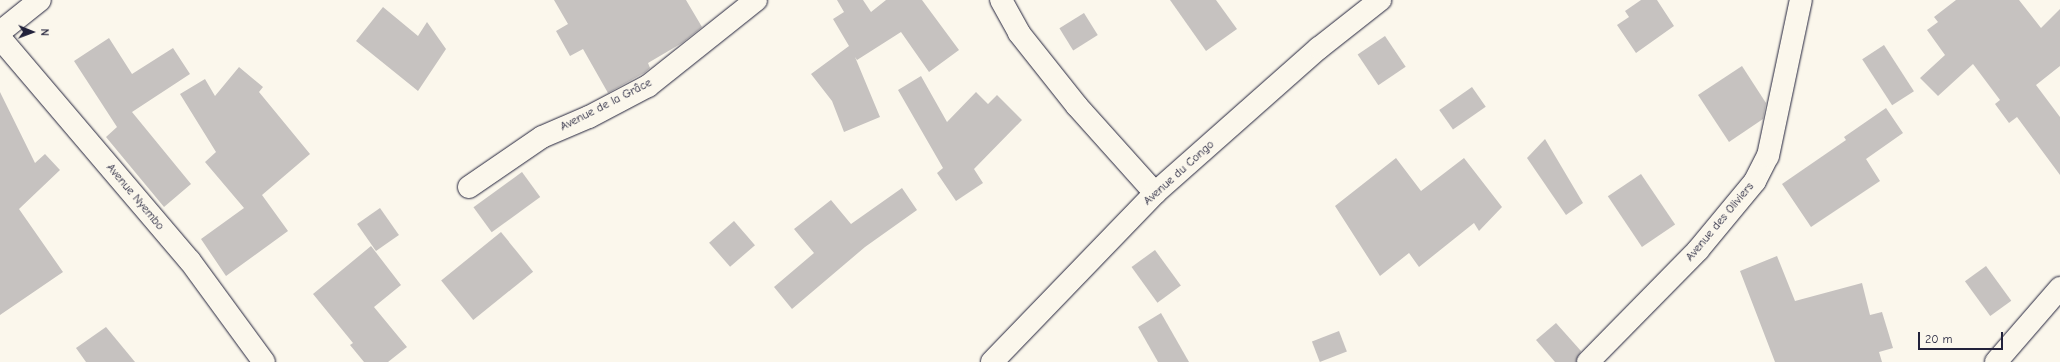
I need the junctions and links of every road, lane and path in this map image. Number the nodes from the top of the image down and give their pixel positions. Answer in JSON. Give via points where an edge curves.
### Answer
{"nodes":[{"id":1,"x":40,"y":0,"type":"edge"},
{"id":2,"x":756,"y":0,"type":"edge"},
{"id":3,"x":1001,"y":0,"type":"edge"},
{"id":4,"x":1380,"y":0,"type":"edge"},
{"id":5,"x":1801,"y":0,"type":"edge"},
{"id":6,"x":0,"y":32,"type":"edge"},
{"id":7,"x":0,"y":38,"type":"edge"},
{"id":8,"x":469,"y":187,"type":"dead end"},
{"id":9,"x":1155,"y":193,"type":"junction"},
{"id":10,"x":2060,"y":288,"type":"edge"},
{"id":11,"x":264,"y":362,"type":"edge"},
{"id":12,"x":992,"y":362,"type":"edge"},
{"id":13,"x":1588,"y":362,"type":"edge"},
{"id":14,"x":1996,"y":362,"type":"edge"}],
"edges":[{"from":1,"to":6,"type":"street"},
{"from":2,"to":8,"type":"street","name":"Avenue de la Grâce","via":[[648,86],[542,137]]},
{"from":3,"to":9,"type":"street","via":[[1019,33]]},
{"from":4,"to":9,"type":"street","name":"Avenue du Congo","via":[[1319,48]]},
{"from":5,"to":13,"type":"street","name":"Avenue des Oliviers","via":[[1768,156],[1755,181],[1698,250]]},
{"from":7,"to":11,"type":"street","name":"Avenue Nyembo","via":[[190,261]]},
{"from":9,"to":12,"type":"street","name":"Avenue du Congo"},
{"from":10,"to":14,"type":"street"}]}
